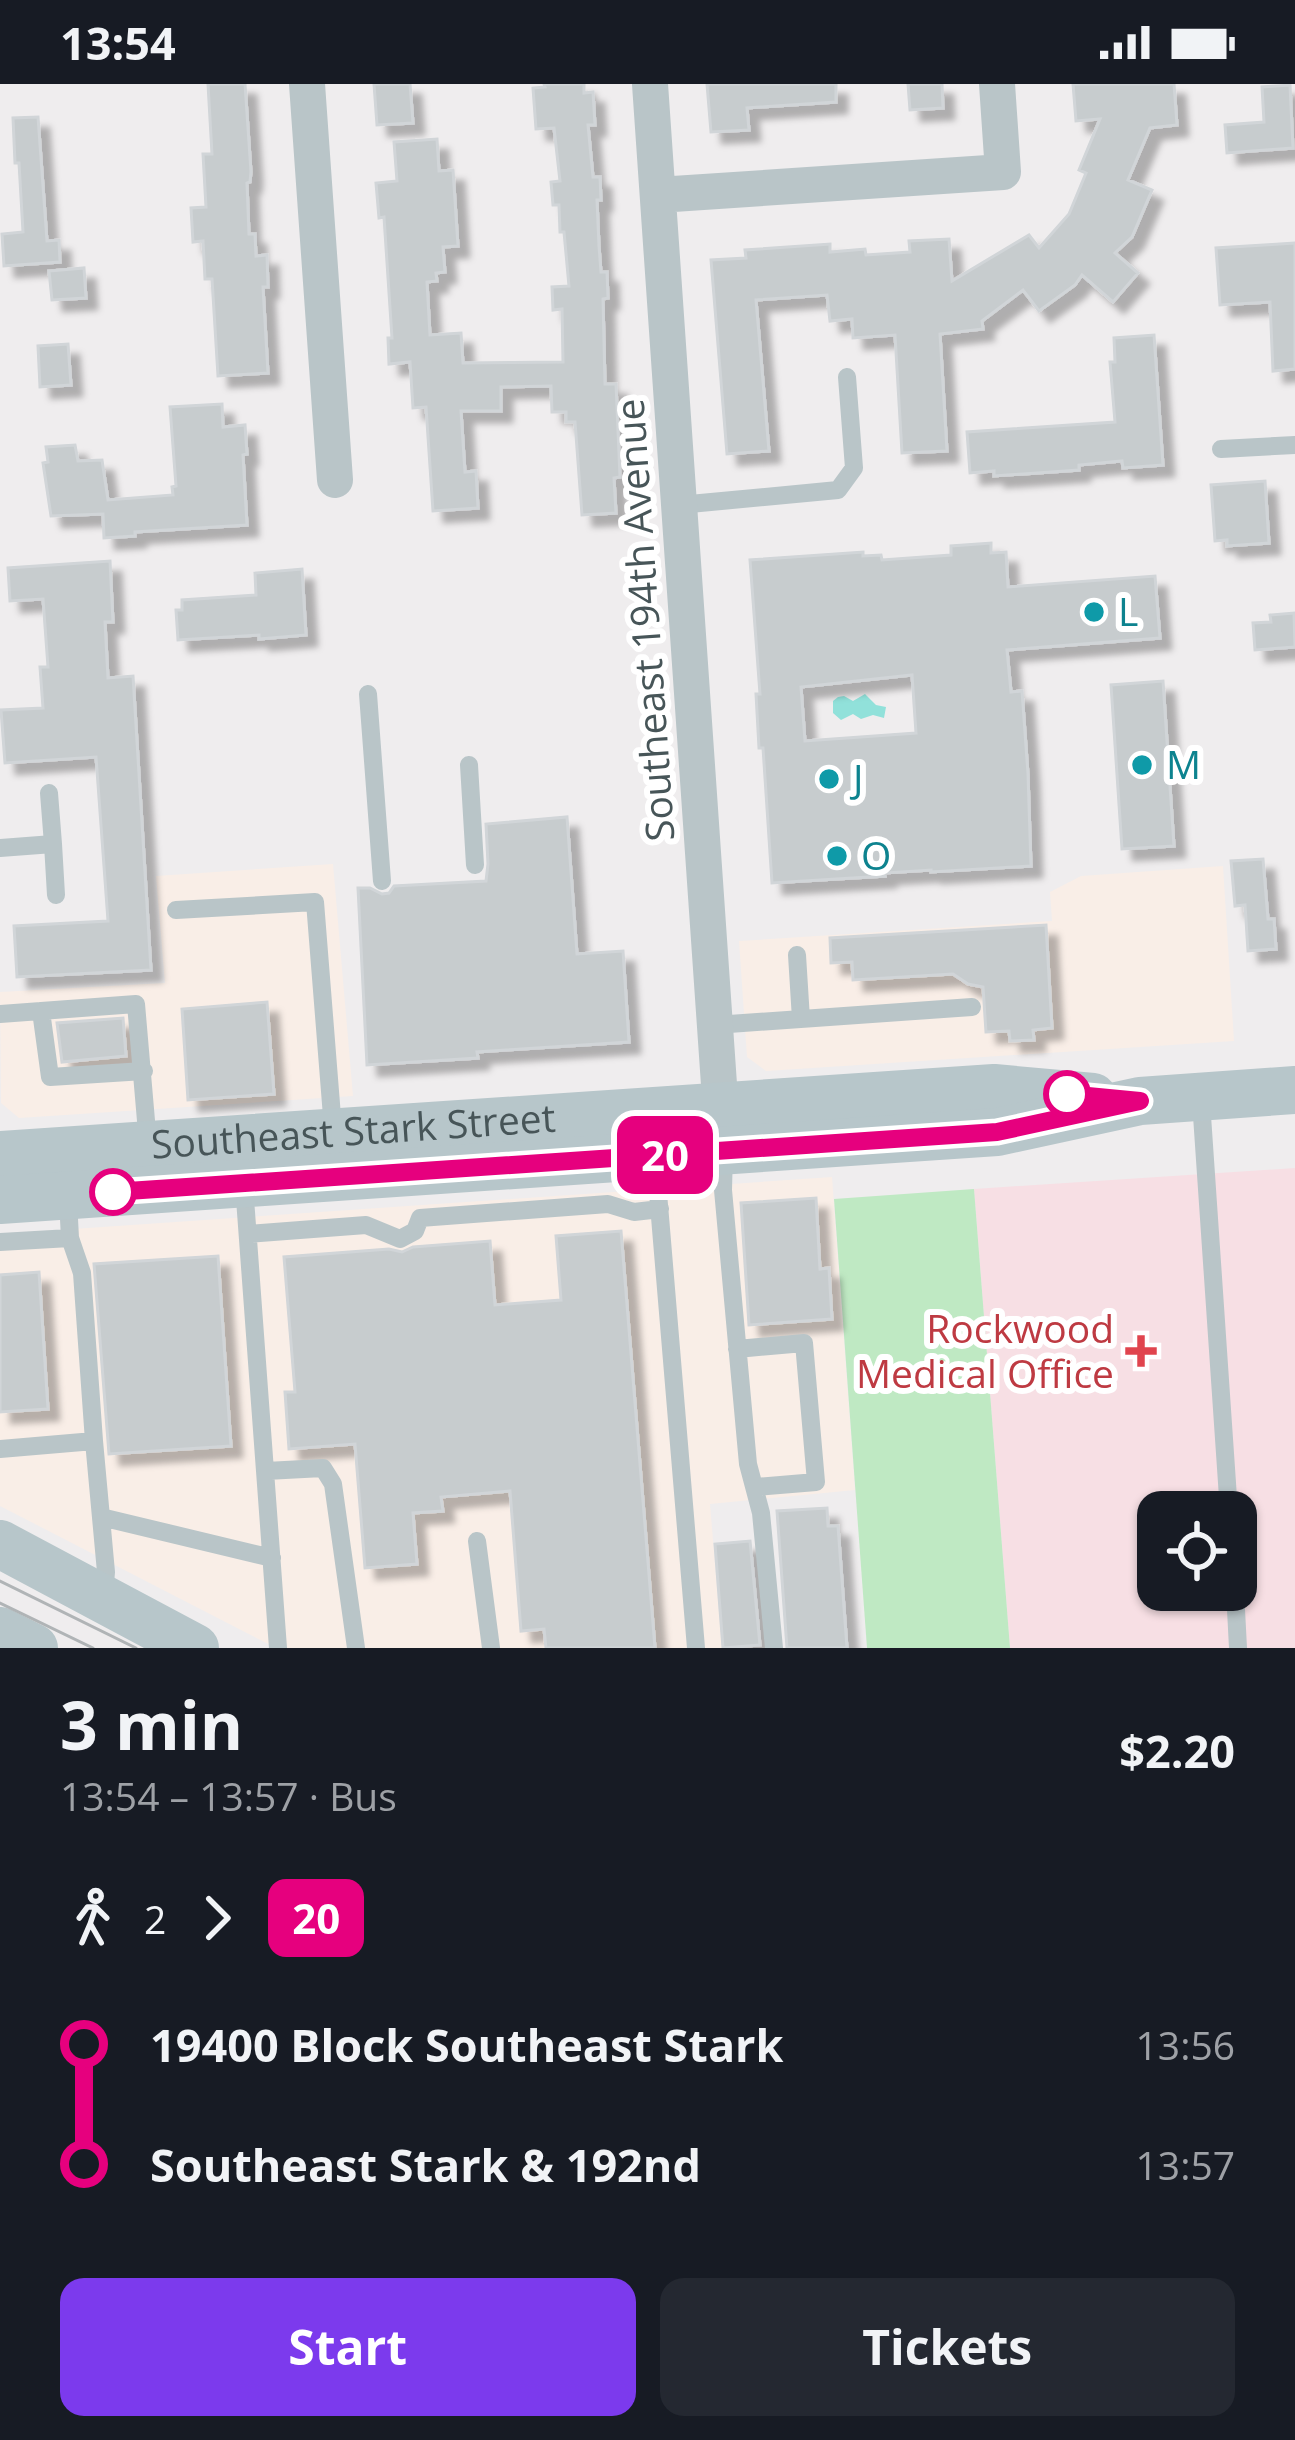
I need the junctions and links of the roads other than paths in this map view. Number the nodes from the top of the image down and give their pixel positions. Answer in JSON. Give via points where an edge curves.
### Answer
{"nodes":[{"id":1,"x":307,"y":84,"type":"edge"},
{"id":2,"x":650,"y":84,"type":"edge"},
{"id":3,"x":997,"y":84,"type":"edge"},
{"id":4,"x":658,"y":195,"type":"junction"},
{"id":5,"x":847,"y":377,"type":"dead end"},
{"id":6,"x":1295,"y":445,"type":"edge"},
{"id":7,"x":1221,"y":449,"type":"dead end"},
{"id":8,"x":335,"y":480,"type":"dead end"},
{"id":9,"x":680,"y":505,"type":"junction"},
{"id":10,"x":368,"y":694,"type":"dead end"},
{"id":11,"x":470,"y":766,"type":"dead end"},
{"id":12,"x":49,"y":794,"type":"dead end"},
{"id":13,"x":53,"y":844,"type":"junction"},
{"id":14,"x":0,"y":848,"type":"edge"},
{"id":15,"x":475,"y":865,"type":"dead end"},
{"id":16,"x":382,"y":881,"type":"dead end"},
{"id":17,"x":56,"y":895,"type":"dead end"},
{"id":18,"x":176,"y":910,"type":"dead end"},
{"id":19,"x":796,"y":955,"type":"dead end"},
{"id":20,"x":972,"y":1007,"type":"dead end"},
{"id":21,"x":41,"y":1011,"type":"junction"},
{"id":22,"x":0,"y":1014,"type":"edge"},
{"id":23,"x":801,"y":1019,"type":"junction"},
{"id":24,"x":715,"y":1025,"type":"junction"},
{"id":25,"x":144,"y":1071,"type":"junction"},
{"id":26,"x":1295,"y":1090,"type":"edge"},
{"id":27,"x":1201,"y":1096,"type":"junction"},
{"id":28,"x":722,"y":1128,"type":"junction"},
{"id":29,"x":652,"y":1133,"type":"junction"},
{"id":30,"x":148,"y":1144,"type":"junction"},
{"id":31,"x":0,"y":1155,"type":"edge"},
{"id":32,"x":335,"y":1155,"type":"junction"},
{"id":33,"x":243,"y":1161,"type":"junction"},
{"id":34,"x":448,"y":1194,"type":"junction"},
{"id":35,"x":0,"y":1200,"type":"edge"},
{"id":36,"x":660,"y":1209,"type":"junction"},
{"id":37,"x":69,"y":1216,"type":"junction"},
{"id":38,"x":248,"y":1234,"type":"junction"},
{"id":39,"x":0,"y":1242,"type":"edge"},
{"id":40,"x":737,"y":1349,"type":"junction"},
{"id":41,"x":94,"y":1441,"type":"junction"},
{"id":42,"x":0,"y":1449,"type":"edge"},
{"id":43,"x":266,"y":1471,"type":"junction"},
{"id":44,"x":754,"y":1487,"type":"junction"},
{"id":45,"x":1228,"y":1491,"type":"edge"},
{"id":46,"x":101,"y":1517,"type":"junction"},
{"id":47,"x":476,"y":1541,"type":"dead end"},
{"id":48,"x":0,"y":1544,"type":"edge"},
{"id":49,"x":272,"y":1558,"type":"junction"},
{"id":50,"x":104,"y":1600,"type":"junction"},
{"id":51,"x":1235,"y":1611,"type":"edge"},
{"id":52,"x":0,"y":1631,"type":"edge"},
{"id":53,"x":34,"y":1648,"type":"edge"},
{"id":54,"x":195,"y":1648,"type":"edge"},
{"id":55,"x":278,"y":1648,"type":"edge"},
{"id":56,"x":356,"y":1648,"type":"edge"},
{"id":57,"x":491,"y":1648,"type":"edge"},
{"id":58,"x":696,"y":1648,"type":"edge"},
{"id":59,"x":774,"y":1648,"type":"edge"},
{"id":60,"x":1238,"y":1648,"type":"edge"}],
"edges":[{"from":1,"to":8,"type":"street"},
{"from":2,"to":4,"type":"street","name":"Southeast 194th Avenue"},
{"from":3,"to":4,"type":"street","via":[[1003,172]]},
{"from":4,"to":9,"type":"street","name":"Southeast 194th Avenue"},
{"from":5,"to":9,"type":"lane","via":[[854,468],[838,490]]},
{"from":6,"to":7,"type":"lane"},
{"from":9,"to":24,"type":"street","name":"Southeast 194th Avenue"},
{"from":10,"to":16,"type":"lane"},
{"from":11,"to":15,"type":"lane"},
{"from":12,"to":13,"type":"lane"},
{"from":13,"to":14,"type":"lane"},
{"from":13,"to":17,"type":"lane"},
{"from":18,"to":32,"type":"lane","via":[[315,902]]},
{"from":19,"to":23,"type":"lane"},
{"from":20,"to":23,"type":"lane"},
{"from":21,"to":22,"type":"lane"},
{"from":21,"to":25,"type":"lane","via":[[50,1077]]},
{"from":21,"to":25,"type":"lane","via":[[136,1004]]},
{"from":23,"to":24,"type":"lane"},
{"from":24,"to":28,"type":"street","name":"Southeast 194th Avenue"},
{"from":25,"to":30,"type":"lane"},
{"from":26,"to":27,"type":"main road","name":"Southeast Stark Street"},
{"from":27,"to":28,"type":"main road","name":"Southeast Stark Street","via":[[1140,1101],[994,1088]]},
{"from":27,"to":45,"type":"lane"},
{"from":28,"to":29,"type":"main road","name":"Southeast Stark Street"},
{"from":28,"to":40,"type":"lane"},
{"from":29,"to":32,"type":"main road","name":"Southeast Stark Street"},
{"from":29,"to":34,"type":"main road","name":"Southeast Stark Street"},
{"from":29,"to":36,"type":"lane"},
{"from":30,"to":31,"type":"main road","name":"Southeast Stark Street"},
{"from":30,"to":33,"type":"main road","name":"Southeast Stark Street"},
{"from":32,"to":33,"type":"main road","name":"Southeast Stark Street"},
{"from":32,"to":34,"type":"main road","name":"Southeast Stark Street"},
{"from":33,"to":37,"type":"main road","name":"Southeast Stark Street"},
{"from":33,"to":38,"type":"lane"},
{"from":34,"to":36,"type":"lane"},
{"from":34,"to":38,"type":"lane","via":[[400,1239],[366,1225]]},
{"from":35,"to":37,"type":"main road","name":"Southeast Stark Street"},
{"from":36,"to":58,"type":"lane"},
{"from":37,"to":39,"type":"lane"},
{"from":37,"to":41,"type":"lane","via":[[82,1274]]},
{"from":38,"to":43,"type":"lane"},
{"from":40,"to":44,"type":"lane"},
{"from":40,"to":44,"type":"lane","via":[[804,1343],[815,1482]]},
{"from":41,"to":42,"type":"lane"},
{"from":41,"to":46,"type":"lane"},
{"from":43,"to":49,"type":"lane"},
{"from":43,"to":56,"type":"lane","via":[[328,1474]]},
{"from":44,"to":59,"type":"lane"},
{"from":46,"to":49,"type":"lane"},
{"from":46,"to":50,"type":"lane"},
{"from":47,"to":57,"type":"lane"},
{"from":48,"to":50,"type":"main road"},
{"from":49,"to":55,"type":"lane"},
{"from":50,"to":54,"type":"main road"},
{"from":51,"to":60,"type":"lane"},
{"from":52,"to":53,"type":"main road"}]}
